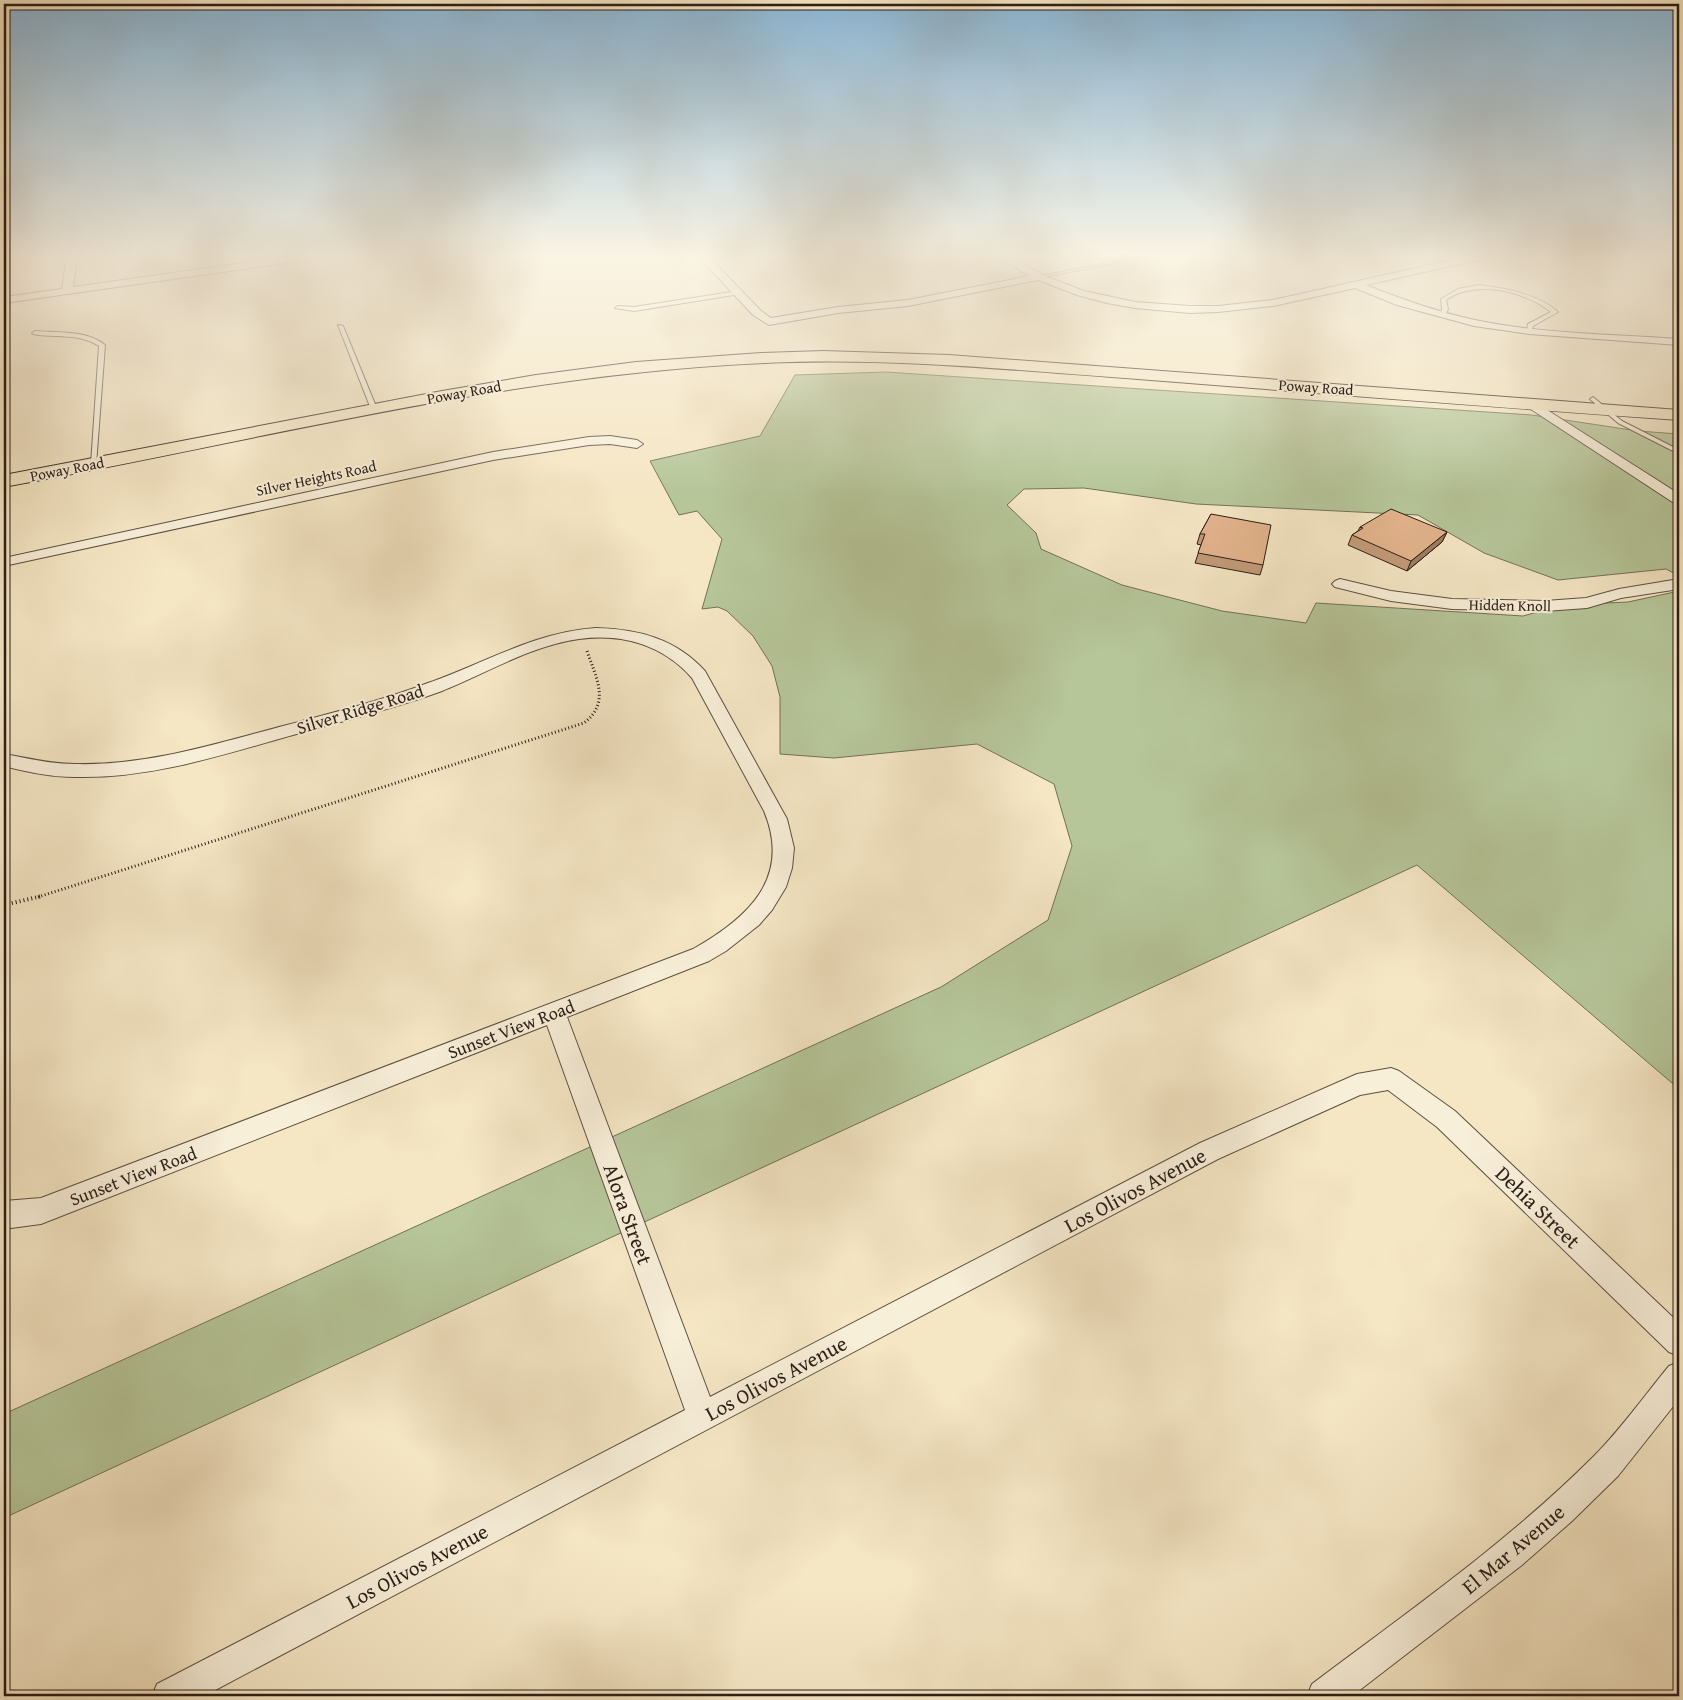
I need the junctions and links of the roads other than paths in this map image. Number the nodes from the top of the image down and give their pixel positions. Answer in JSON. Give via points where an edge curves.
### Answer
{"nodes":[{"id":1,"x":50,"y":334,"type":"edge"},
{"id":2,"x":343,"y":334,"type":"edge"},
{"id":3,"x":1574,"y":334,"type":"edge"},
{"id":4,"x":1679,"y":342,"type":"edge"},
{"id":5,"x":1530,"y":403,"type":"junction"},
{"id":6,"x":1598,"y":404,"type":"junction"},
{"id":7,"x":373,"y":405,"type":"junction"},
{"id":8,"x":1679,"y":405,"type":"edge"},
{"id":9,"x":1679,"y":415,"type":"edge"},
{"id":10,"x":637,"y":444,"type":"dead end"},
{"id":11,"x":1679,"y":452,"type":"edge"},
{"id":12,"x":94,"y":459,"type":"junction"},
{"id":13,"x":4,"y":471,"type":"edge"},
{"id":14,"x":4,"y":481,"type":"edge"},
{"id":15,"x":1679,"y":500,"type":"edge"},
{"id":16,"x":4,"y":562,"type":"edge"},
{"id":17,"x":1340,"y":584,"type":"dead end"},
{"id":18,"x":1679,"y":584,"type":"edge"},
{"id":19,"x":699,"y":675,"type":"joint"},
{"id":20,"x":4,"y":760,"type":"edge"},
{"id":21,"x":554,"y":1012,"type":"junction"},
{"id":22,"x":1391,"y":1079,"type":"joint"},
{"id":23,"x":4,"y":1214,"type":"edge"},
{"id":24,"x":1679,"y":1342,"type":"edge"},
{"id":25,"x":1679,"y":1376,"type":"edge"},
{"id":26,"x":702,"y":1416,"type":"junction"},
{"id":27,"x":169,"y":1696,"type":"edge"},
{"id":28,"x":1324,"y":1696,"type":"edge"}],
"edges":[{"from":1,"to":12,"type":"lane","via":[[97,340],[102,345]]},
{"from":2,"to":7,"type":"lane"},
{"from":3,"to":4,"type":"street"},
{"from":5,"to":6,"type":"main road","name":"Poway Road"},
{"from":5,"to":7,"type":"main road","name":"Poway Road","via":[[949,360],[823,356],[612,369]]},
{"from":5,"to":15,"type":"street"},
{"from":6,"to":7,"type":"main road","name":"Poway Road","via":[[976,354],[845,349],[635,359],[518,375]]},
{"from":6,"to":8,"type":"main road","name":"Poway Road"},
{"from":6,"to":9,"type":"main road","name":"Poway Road"},
{"from":6,"to":11,"type":"lane","via":[[1620,422]]},
{"from":7,"to":12,"type":"main road","name":"Poway Road"},
{"from":10,"to":16,"type":"street","name":"Silver Heights Road","via":[[589,441],[493,456]]},
{"from":12,"to":13,"type":"main road","name":"Poway Road"},
{"from":12,"to":14,"type":"main road","name":"Poway Road"},
{"from":17,"to":18,"type":"street","name":"Hidden Knoll","via":[[1390,596],[1452,604],[1544,606],[1587,603]]},
{"from":19,"to":20,"type":"street","name":"Silver Ridge Road","via":[[682,656],[648,640],[620,634],[582,634],[528,646],[453,680],[389,703],[183,758],[123,769],[85,771],[49,769]]},
{"from":19,"to":21,"type":"street","name":"Sunset View Road","via":[[780,825],[784,845],[781,875],[763,908],[743,929],[719,946]]},
{"from":21,"to":23,"type":"street","name":"Sunset View Road","via":[[41,1211]]},
{"from":21,"to":26,"type":"street","name":"Alora Street"},
{"from":22,"to":24,"type":"street","name":"Dehia Street","via":[[1446,1119]]},
{"from":22,"to":26,"type":"street","name":"Los Olivos Avenue","via":[[1357,1085],[1226,1142]]},
{"from":25,"to":28,"type":"street","name":"El Mar Avenue","via":[[1607,1465],[1561,1510],[1511,1554]]},
{"from":26,"to":27,"type":"street","name":"Los Olivos Avenue"}]}
